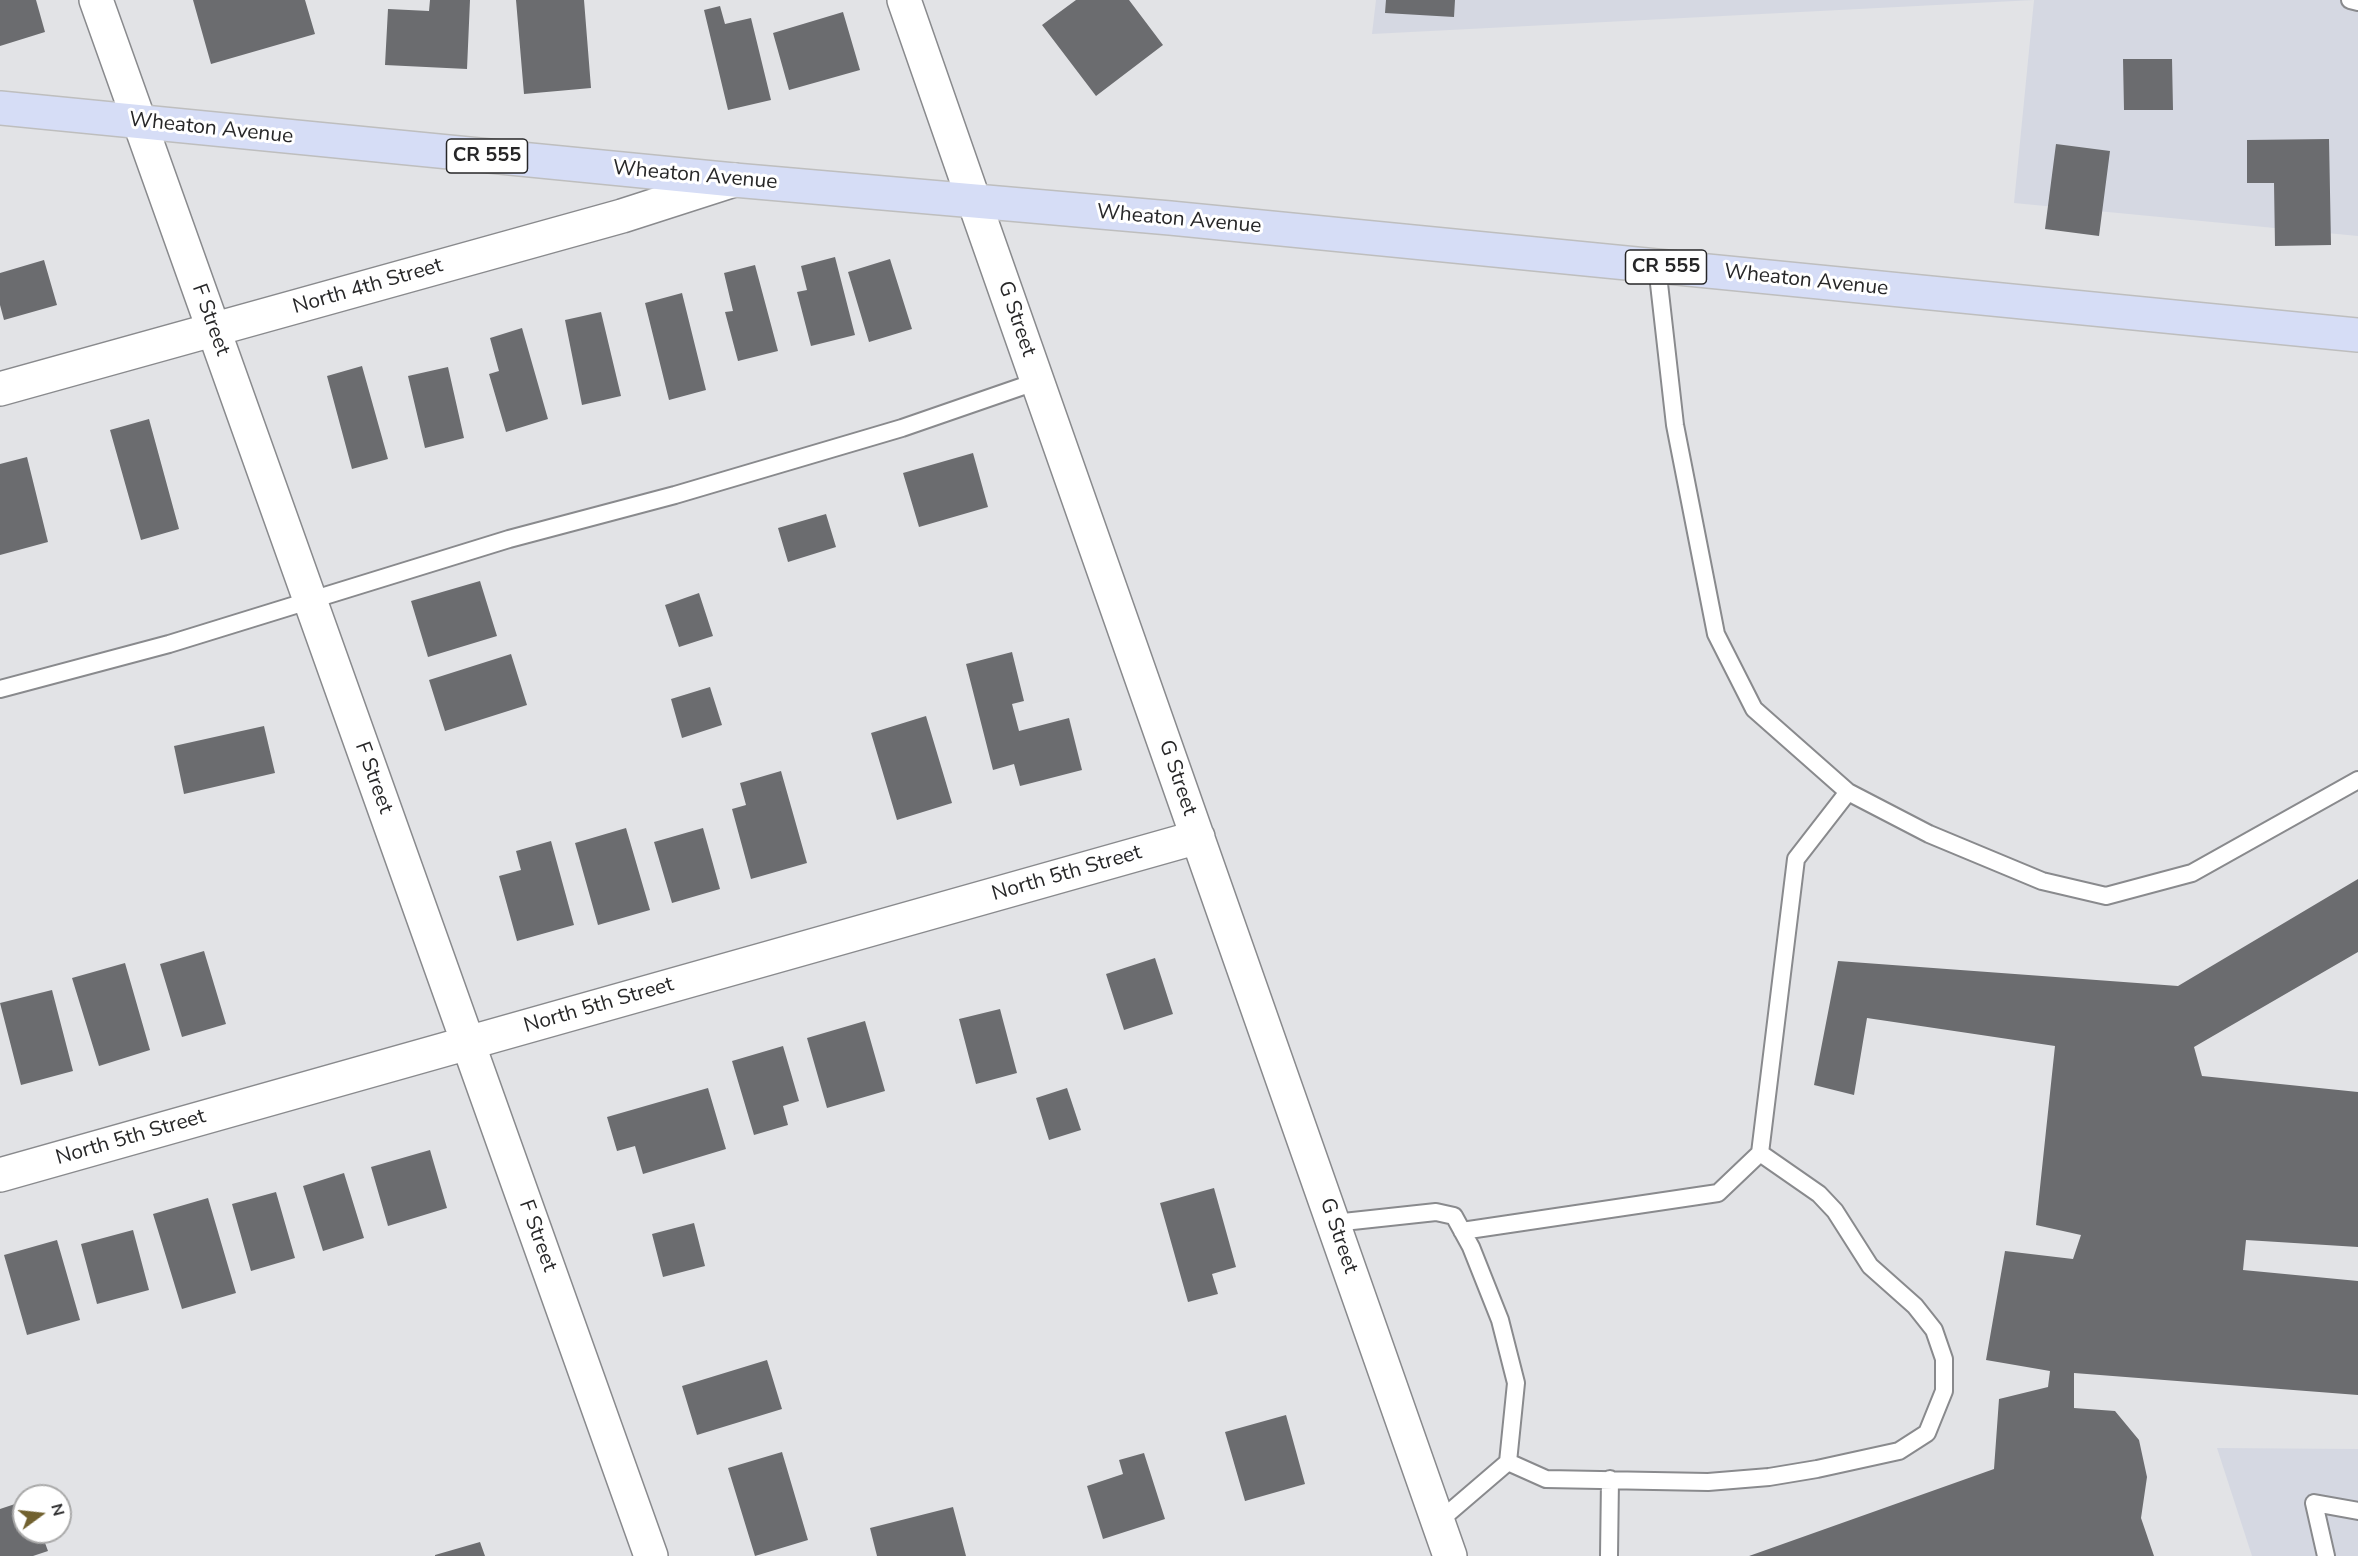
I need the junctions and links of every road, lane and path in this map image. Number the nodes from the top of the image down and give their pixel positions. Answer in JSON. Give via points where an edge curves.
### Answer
{"nodes":[{"id":1,"x":96,"y":0,"type":"edge"},
{"id":2,"x":904,"y":0,"type":"edge"},
{"id":3,"x":2350,"y":0,"type":"edge"},
{"id":4,"x":2358,"y":2,"type":"edge"},
{"id":5,"x":0,"y":108,"type":"edge"},
{"id":6,"x":139,"y":122,"type":"junction"},
{"id":7,"x":734,"y":180,"type":"junction"},
{"id":8,"x":974,"y":201,"type":"junction"},
{"id":9,"x":1656,"y":266,"type":"junction"},
{"id":10,"x":214,"y":330,"type":"junction"},
{"id":11,"x":2358,"y":335,"type":"edge"},
{"id":12,"x":1038,"y":381,"type":"junction"},
{"id":13,"x":0,"y":389,"type":"edge"},
{"id":14,"x":309,"y":599,"type":"junction"},
{"id":15,"x":0,"y":689,"type":"edge"},
{"id":16,"x":2358,"y":780,"type":"edge"},
{"id":17,"x":1848,"y":792,"type":"junction"},
{"id":18,"x":1198,"y":837,"type":"junction"},
{"id":19,"x":468,"y":1043,"type":"junction"},
{"id":20,"x":1760,"y":1153,"type":"junction"},
{"id":21,"x":0,"y":1175,"type":"edge"},
{"id":22,"x":1334,"y":1223,"type":"junction"},
{"id":23,"x":1462,"y":1231,"type":"junction"},
{"id":24,"x":1508,"y":1462,"type":"junction"},
{"id":25,"x":1610,"y":1479,"type":"junction"},
{"id":26,"x":2358,"y":1511,"type":"edge"},
{"id":27,"x":1440,"y":1546,"type":"edge"},
{"id":28,"x":651,"y":1556,"type":"edge"},
{"id":29,"x":1609,"y":1556,"type":"edge"},
{"id":30,"x":2326,"y":1556,"type":"edge"}],
"edges":[{"from":1,"to":6,"type":"street","name":"F Street"},
{"from":2,"to":8,"type":"street","name":"G Street"},
{"from":3,"to":4,"type":"lane"},
{"from":5,"to":6,"type":"main road","name":"Wheaton Avenue","number":"CR 555"},
{"from":6,"to":7,"type":"main road","name":"Wheaton Avenue","number":"CR 555"},
{"from":6,"to":10,"type":"street","name":"F Street"},
{"from":7,"to":8,"type":"main road","name":"Wheaton Avenue","number":"CR 555"},
{"from":7,"to":10,"type":"street","name":"North 4th Street","via":[[622,216]]},
{"from":8,"to":9,"type":"main road","name":"Wheaton Avenue","number":"CR 555"},
{"from":8,"to":12,"type":"street","name":"G Street"},
{"from":9,"to":11,"type":"main road","name":"Wheaton Avenue","number":"CR 555"},
{"from":9,"to":17,"type":"lane","via":[[1675,425],[1716,634],[1754,709]]},
{"from":10,"to":13,"type":"street","name":"North 4th Street"},
{"from":10,"to":14,"type":"street","name":"F Street"},
{"from":12,"to":14,"type":"lane","via":[[902,428]]},
{"from":12,"to":18,"type":"street","name":"G Street"},
{"from":14,"to":15,"type":"lane","via":[[169,644]]},
{"from":14,"to":19,"type":"street","name":"F Street"},
{"from":16,"to":17,"type":"lane","via":[[2192,873],[2106,896],[2042,881],[1929,834]]},
{"from":17,"to":20,"type":"lane","via":[[1796,859]]},
{"from":18,"to":19,"type":"street","name":"North 5th Street"},
{"from":18,"to":22,"type":"street","name":"G Street"},
{"from":19,"to":21,"type":"street","name":"North 5th Street"},
{"from":19,"to":28,"type":"street","name":"F Street"},
{"from":20,"to":23,"type":"lane","via":[[1718,1193]]},
{"from":20,"to":25,"type":"lane","via":[[1819,1194],[1835,1211],[1870,1266],[1915,1306],[1934,1330],[1944,1359],[1944,1391],[1927,1433],[1899,1451],[1769,1477],[1708,1482]]},
{"from":22,"to":23,"type":"lane","via":[[1436,1212],[1454,1216]]},
{"from":22,"to":27,"type":"street","name":"G Street"},
{"from":23,"to":24,"type":"lane","via":[[1500,1320],[1516,1383]]},
{"from":24,"to":25,"type":"lane","via":[[1546,1479]]},
{"from":24,"to":27,"type":"lane"},
{"from":25,"to":29,"type":"lane"},
{"from":26,"to":30,"type":"lane","via":[[2314,1503]]}]}
